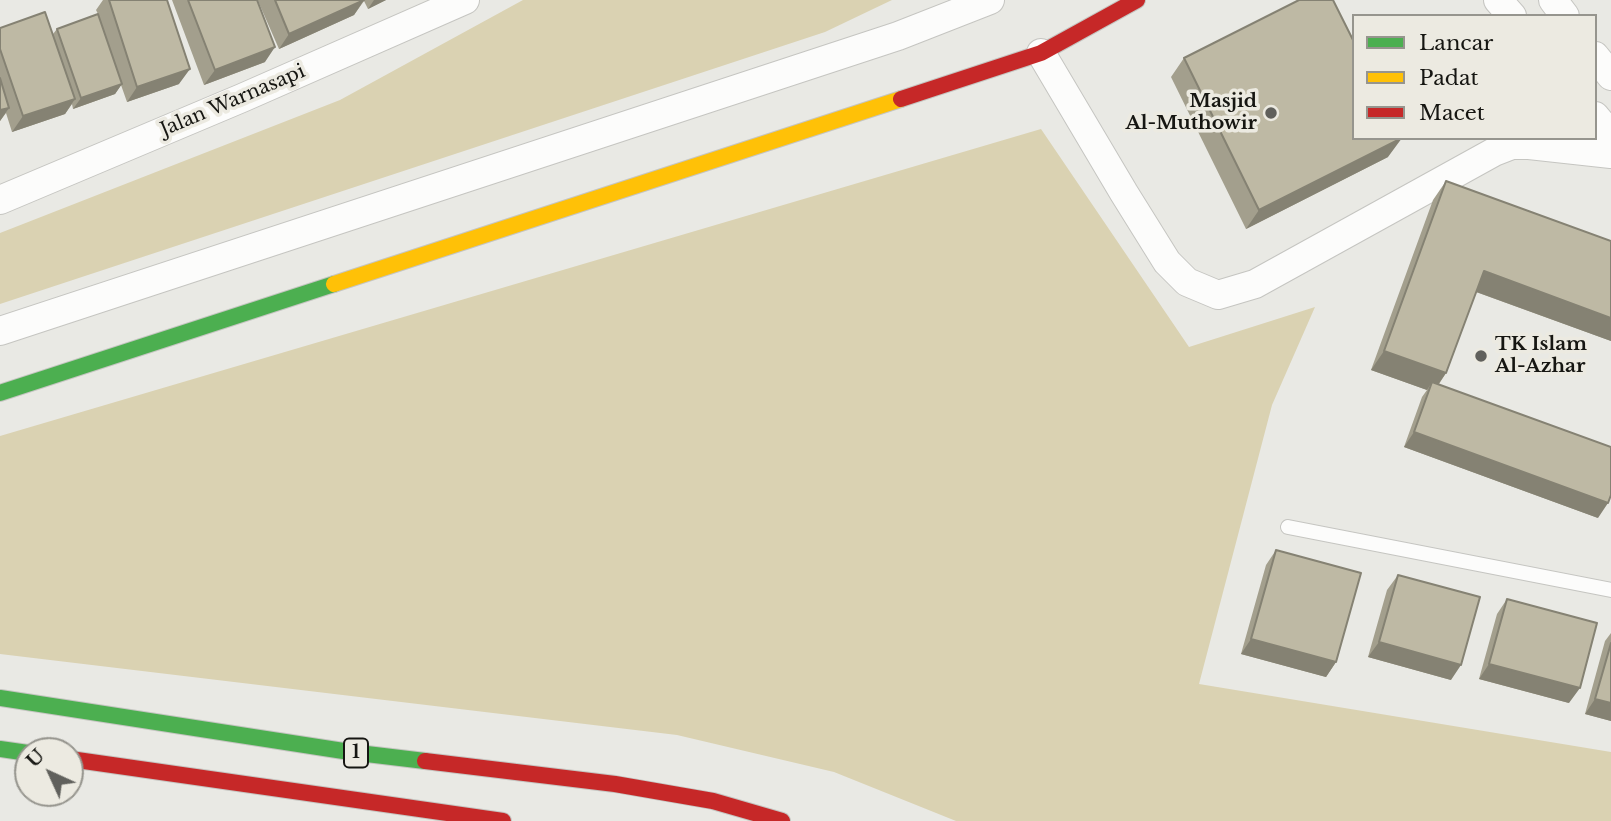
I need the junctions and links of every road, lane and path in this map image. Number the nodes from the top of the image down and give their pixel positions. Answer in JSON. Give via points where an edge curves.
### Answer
{"nodes":[{"id":1,"x":465,"y":0,"type":"edge"},
{"id":2,"x":990,"y":0,"type":"edge"},
{"id":3,"x":1137,"y":0,"type":"edge"},
{"id":4,"x":1498,"y":0,"type":"edge"},
{"id":5,"x":1509,"y":14,"type":"edge"},
{"id":6,"x":1041,"y":53,"type":"junction"},
{"id":7,"x":1597,"y":58,"type":"edge"},
{"id":8,"x":1611,"y":76,"type":"edge"},
{"id":9,"x":1597,"y":118,"type":"edge"},
{"id":10,"x":1611,"y":135,"type":"edge"},
{"id":11,"x":1611,"y":153,"type":"edge"},
{"id":12,"x":0,"y":200,"type":"edge"},
{"id":13,"x":0,"y":331,"type":"edge"},
{"id":14,"x":0,"y":393,"type":"edge"},
{"id":15,"x":1289,"y":527,"type":"dead end"},
{"id":16,"x":1611,"y":590,"type":"edge"},
{"id":17,"x":0,"y":698,"type":"edge"},
{"id":18,"x":84,"y":761,"type":"edge"},
{"id":19,"x":503,"y":821,"type":"edge"},
{"id":20,"x":782,"y":821,"type":"edge"}],
"edges":[{"from":1,"to":12,"type":"street","name":"Jalan Warnasapi"},
{"from":2,"to":13,"type":"street","via":[[898,36]]},
{"from":3,"to":6,"type":"main road"},
{"from":4,"to":5,"type":"street"},
{"from":6,"to":11,"type":"street","via":[[1167,261],[1187,282],[1218,295],[1255,284],[1512,145]]},
{"from":6,"to":14,"type":"main road"},
{"from":7,"to":8,"type":"street"},
{"from":9,"to":10,"type":"street"},
{"from":15,"to":16,"type":"lane"},
{"from":17,"to":20,"type":"main road","number":"1","via":[[350,752],[615,784],[713,801]]},
{"from":18,"to":19,"type":"main road"}]}
